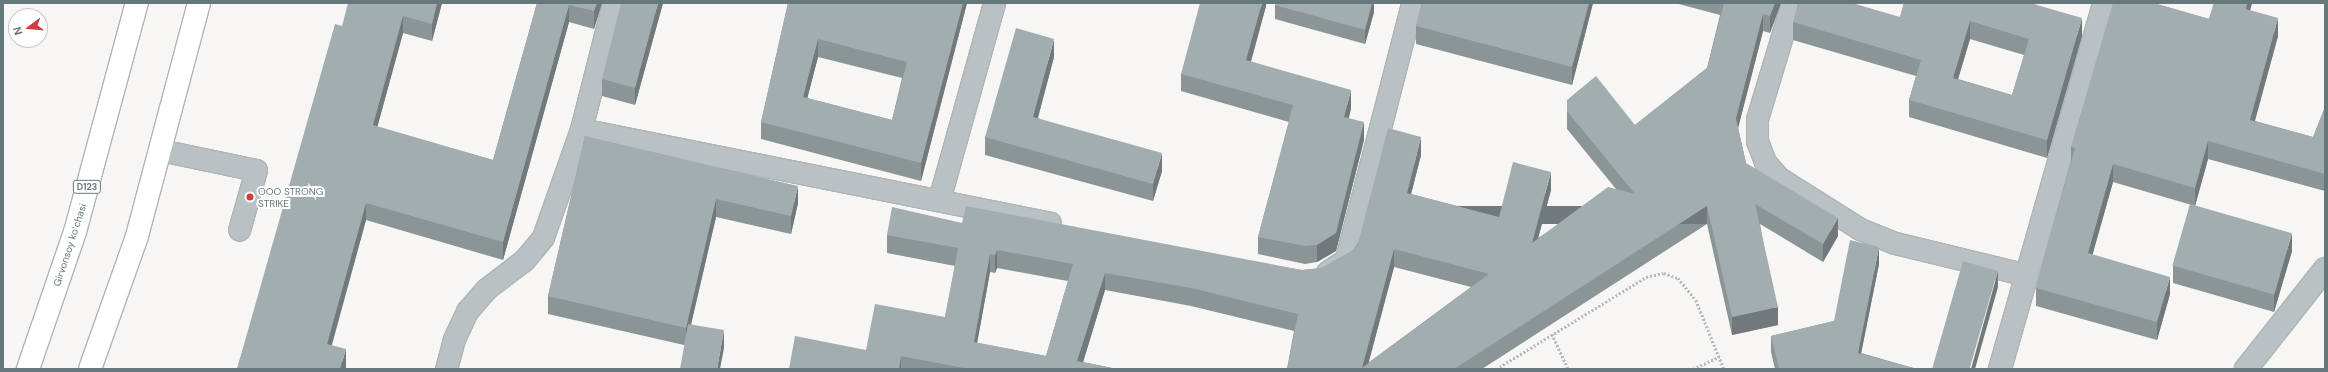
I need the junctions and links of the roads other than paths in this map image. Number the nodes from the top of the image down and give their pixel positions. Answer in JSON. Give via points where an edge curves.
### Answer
{"nodes":[{"id":1,"x":137,"y":3,"type":"edge"},
{"id":2,"x":199,"y":3,"type":"edge"},
{"id":3,"x":614,"y":3,"type":"edge"},
{"id":4,"x":994,"y":3,"type":"edge"},
{"id":5,"x":1412,"y":3,"type":"edge"},
{"id":6,"x":1792,"y":3,"type":"edge"},
{"id":7,"x":2104,"y":3,"type":"edge"},
{"id":8,"x":581,"y":129,"type":"junction"},
{"id":9,"x":160,"y":150,"type":"junction"},
{"id":10,"x":940,"y":200,"type":"junction"},
{"id":11,"x":1070,"y":227,"type":"edge"},
{"id":12,"x":239,"y":230,"type":"dead end"},
{"id":13,"x":2325,"y":269,"type":"edge"},
{"id":14,"x":2027,"y":275,"type":"junction"},
{"id":15,"x":1304,"y":276,"type":"edge"},
{"id":16,"x":28,"y":369,"type":"edge"},
{"id":17,"x":90,"y":369,"type":"edge"},
{"id":18,"x":446,"y":369,"type":"edge"},
{"id":19,"x":2000,"y":369,"type":"edge"},
{"id":20,"x":2246,"y":369,"type":"edge"}],
"edges":[{"from":1,"to":16,"type":"main road","name":"Girvonsoy koʻchasi","number":"D123","via":[[75,232]]},
{"from":2,"to":9,"type":"main road"},
{"from":3,"to":8,"type":"lane"},
{"from":4,"to":10,"type":"lane"},
{"from":5,"to":15,"type":"lane","via":[[1346,259],[1334,269]]},
{"from":6,"to":14,"type":"lane","via":[[1757,119],[1757,141],[1765,162],[1778,178],[1860,229],[1895,243]]},
{"from":7,"to":14,"type":"street"},
{"from":8,"to":10,"type":"lane","via":[[790,174]]},
{"from":8,"to":18,"type":"lane","via":[[542,237],[524,260],[486,289],[467,311],[454,339]]},
{"from":9,"to":12,"type":"lane","via":[[256,170]]},
{"from":9,"to":17,"type":"main road","via":[[137,236]]},
{"from":10,"to":11,"type":"lane"},
{"from":13,"to":20,"type":"street"},
{"from":14,"to":19,"type":"street"}]}
